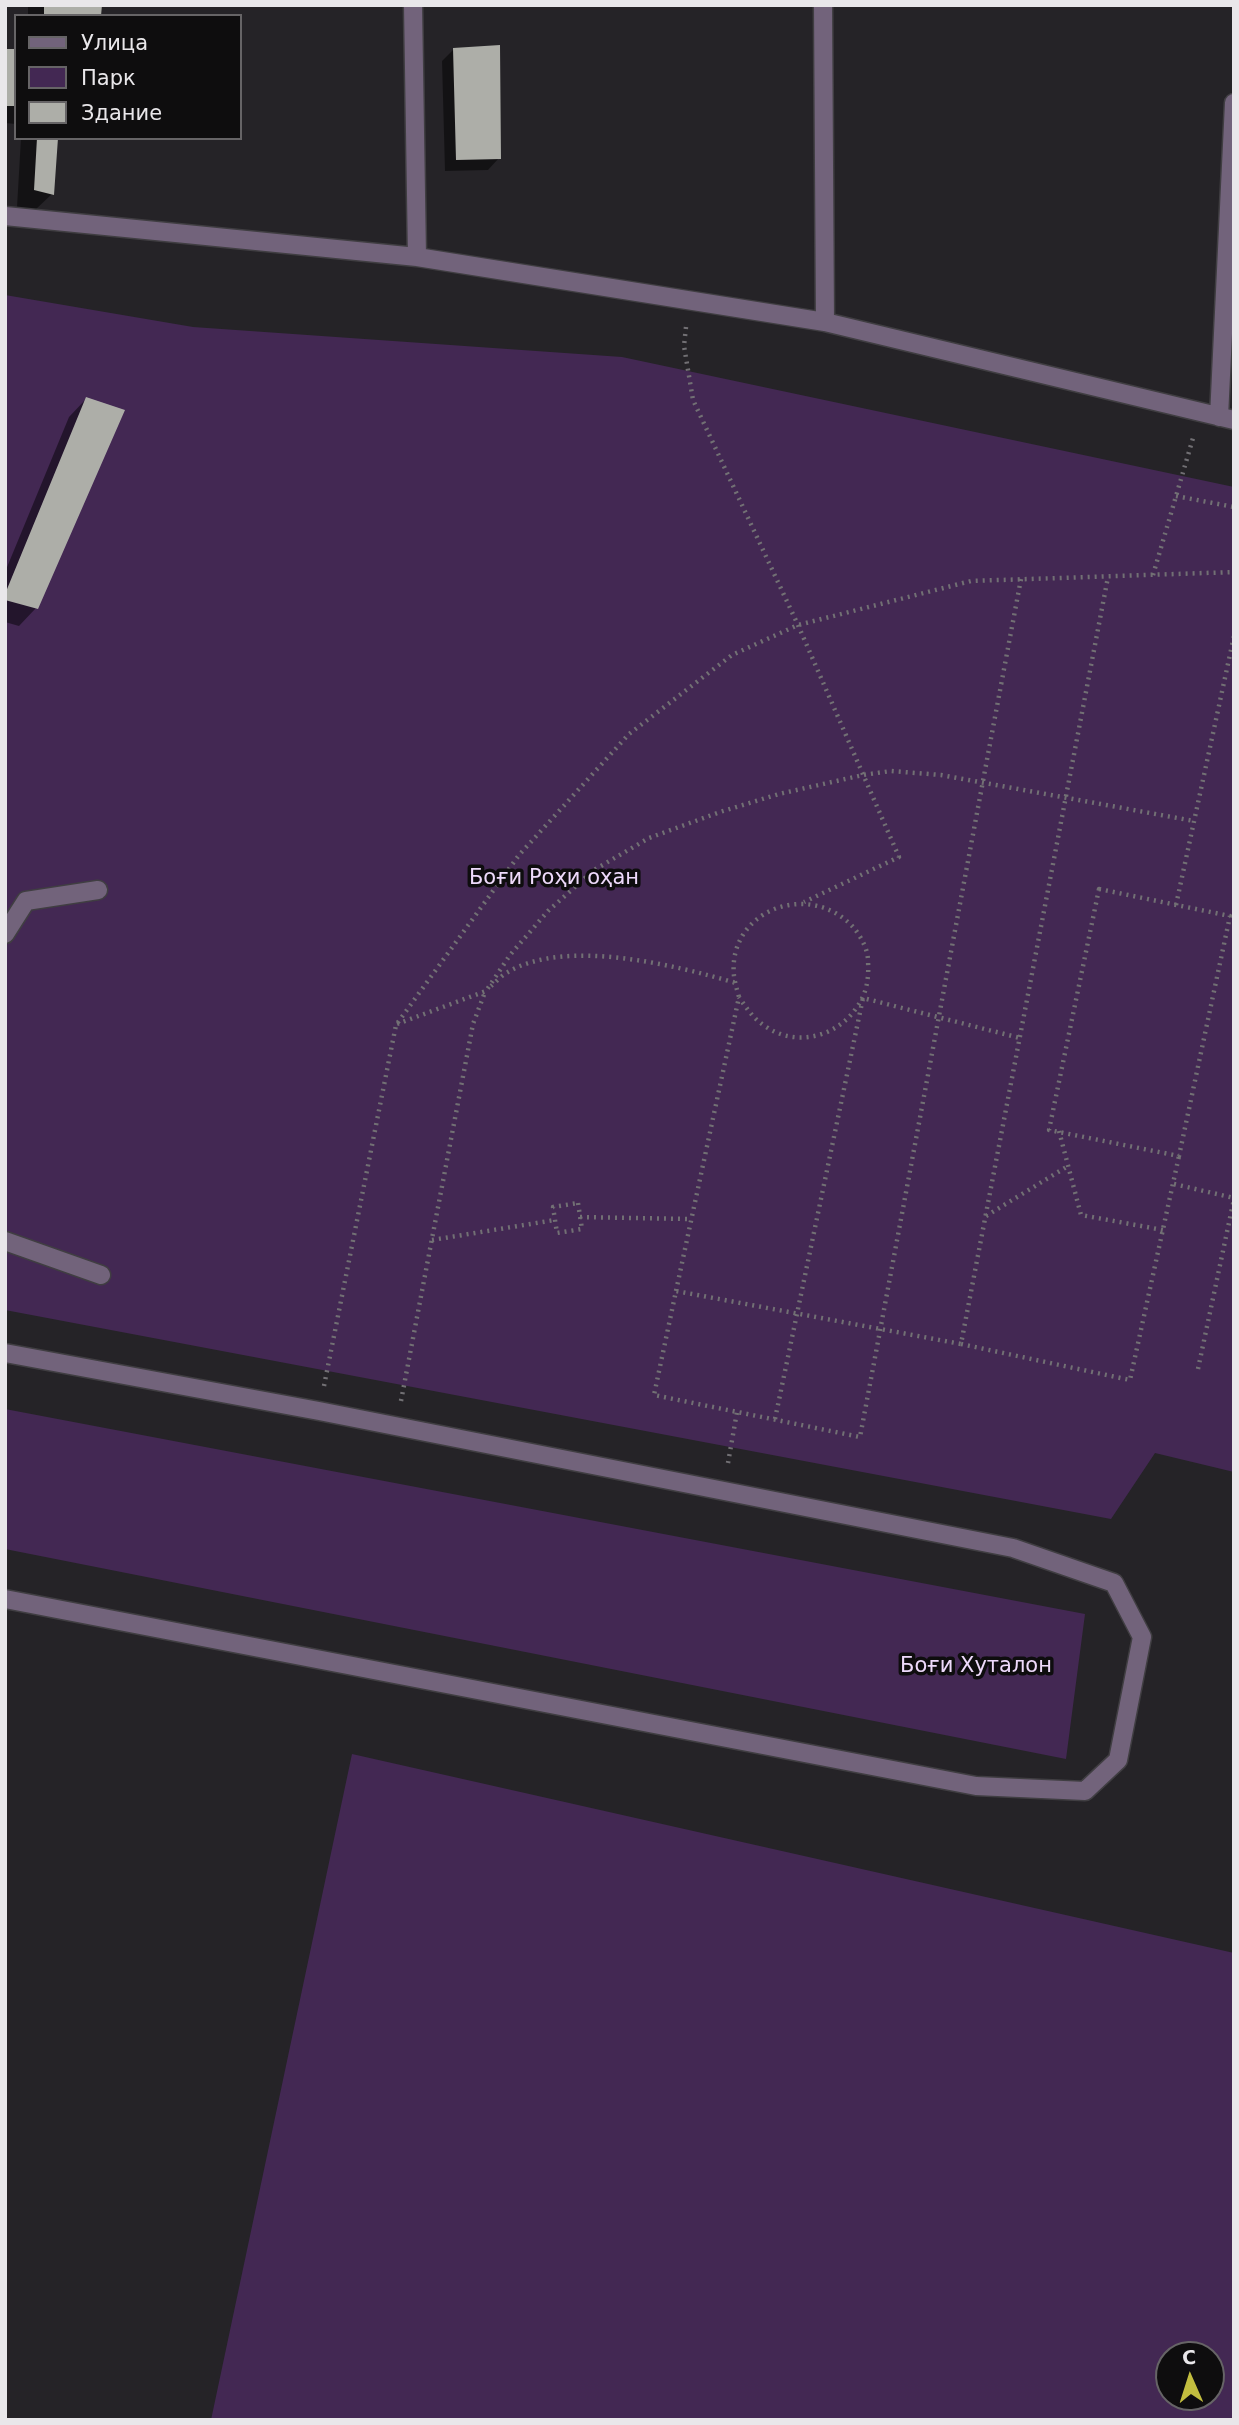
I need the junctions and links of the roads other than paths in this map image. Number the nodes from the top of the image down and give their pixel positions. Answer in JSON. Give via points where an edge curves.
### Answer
{"nodes":[{"id":1,"x":413,"y":5,"type":"edge"},
{"id":2,"x":823,"y":5,"type":"edge"},
{"id":3,"x":1234,"y":103,"type":"edge"},
{"id":4,"x":5,"y":216,"type":"edge"},
{"id":5,"x":417,"y":257,"type":"junction"},
{"id":6,"x":825,"y":322,"type":"junction"},
{"id":7,"x":1226,"y":418,"type":"edge"},
{"id":8,"x":98,"y":890,"type":"dead end"},
{"id":9,"x":5,"y":934,"type":"edge"},
{"id":10,"x":5,"y":1241,"type":"edge"},
{"id":11,"x":101,"y":1275,"type":"dead end"},
{"id":12,"x":5,"y":1353,"type":"edge"},
{"id":13,"x":5,"y":1599,"type":"edge"}],
"edges":[{"from":1,"to":5,"type":"street"},
{"from":2,"to":6,"type":"street"},
{"from":3,"to":7,"type":"street"},
{"from":4,"to":5,"type":"street"},
{"from":5,"to":6,"type":"street"},
{"from":6,"to":7,"type":"street"},
{"from":8,"to":9,"type":"street","via":[[26,901]]},
{"from":10,"to":11,"type":"street"},
{"from":12,"to":13,"type":"street","via":[[1013,1548],[1114,1583],[1142,1637],[1118,1760],[1085,1791],[976,1786]]}]}
